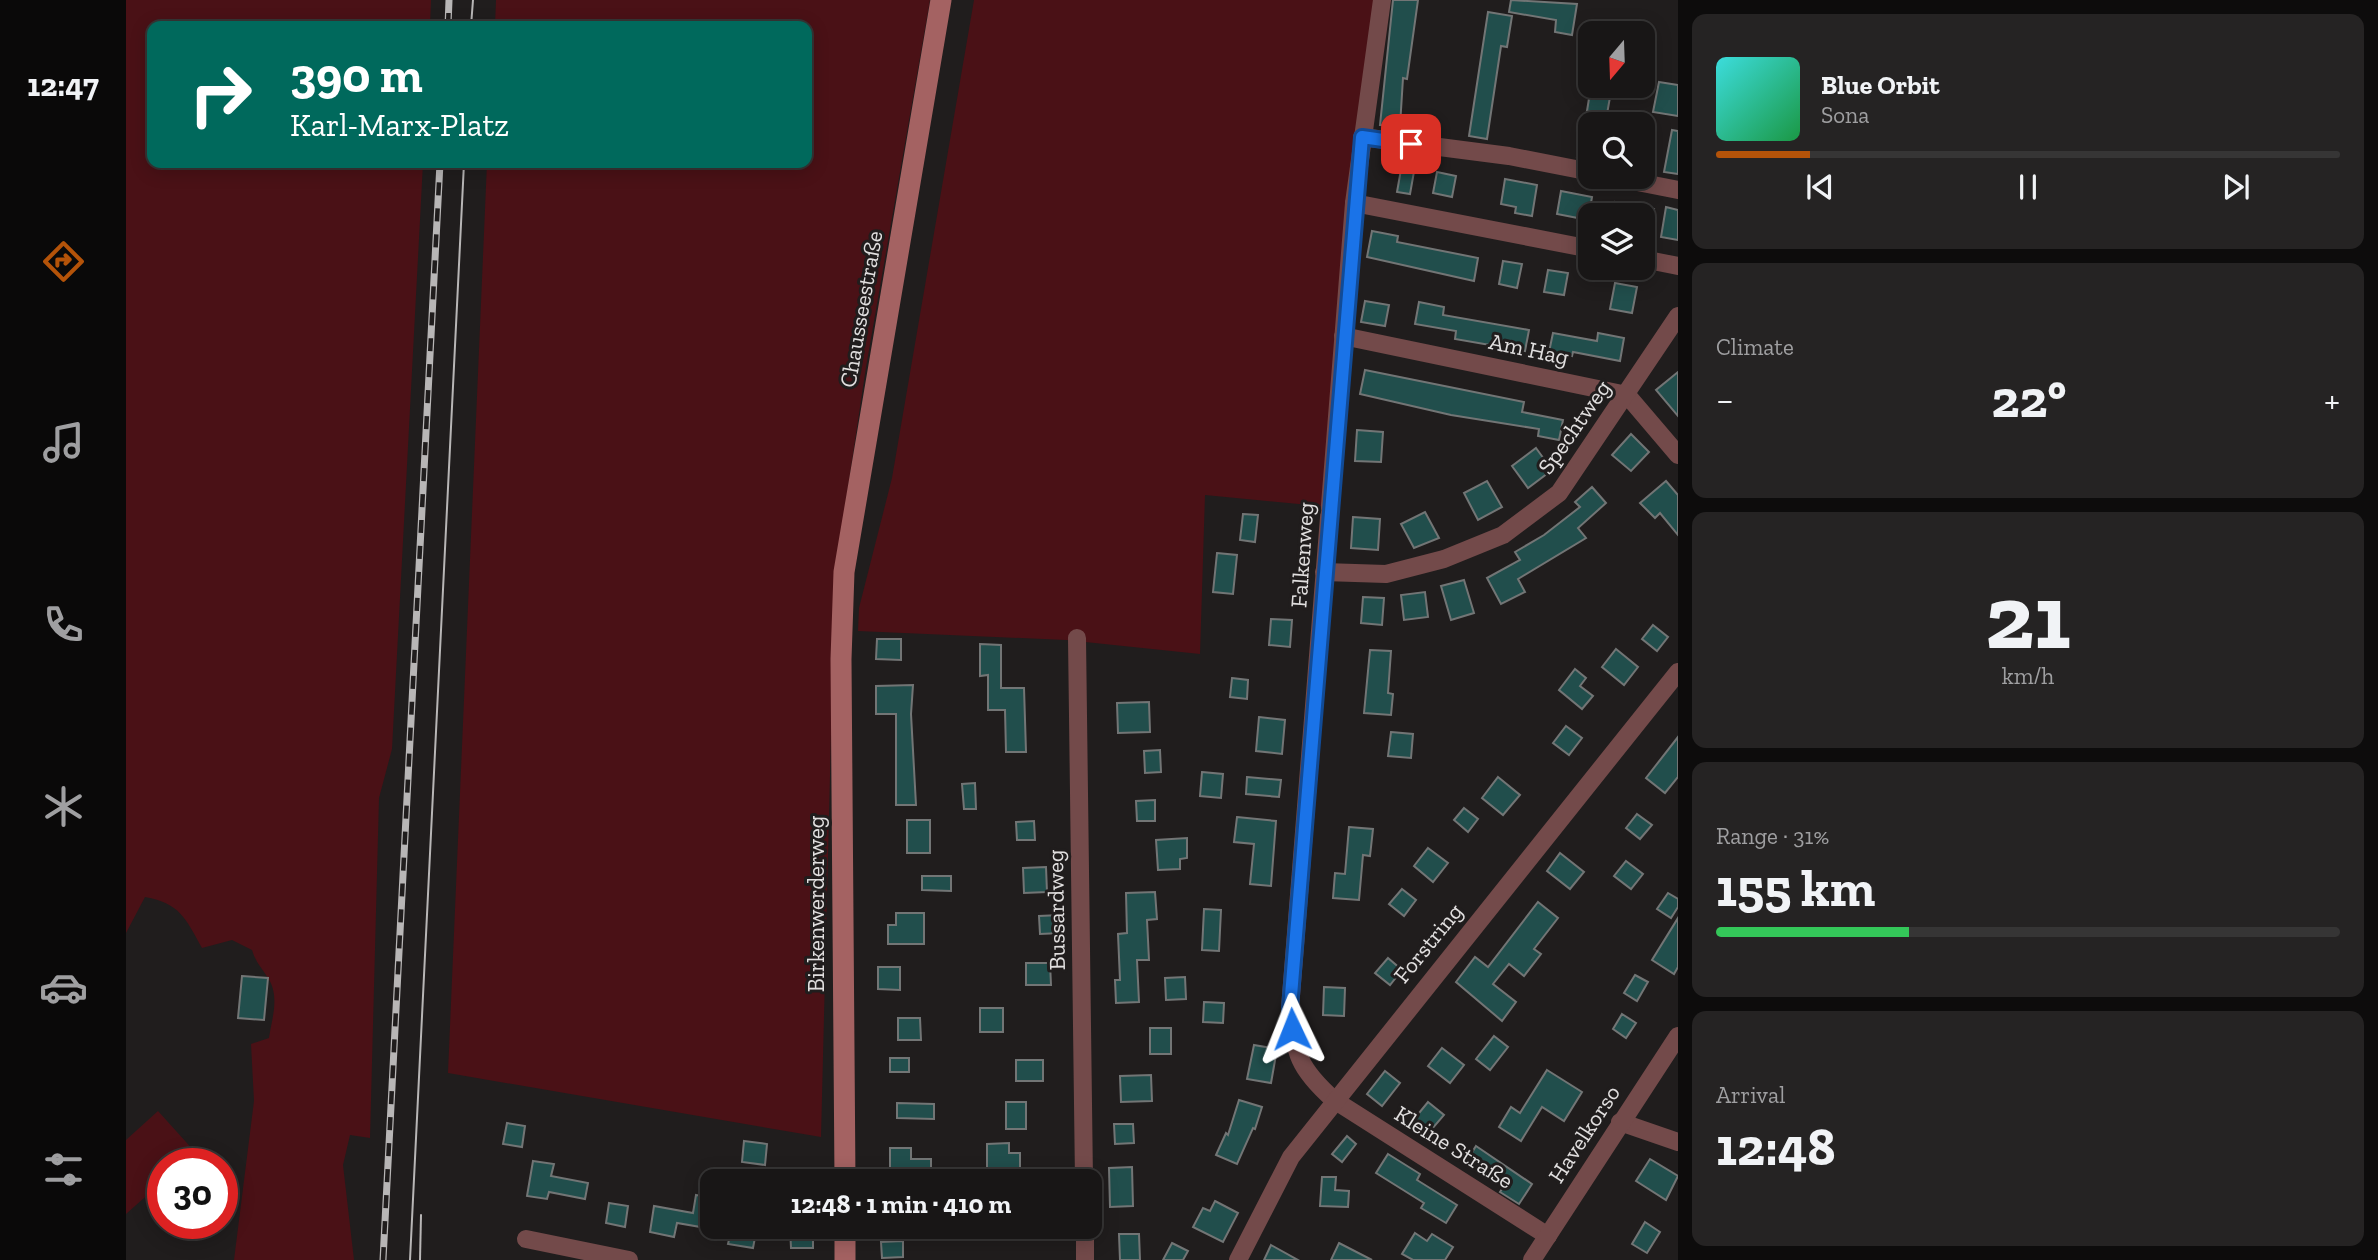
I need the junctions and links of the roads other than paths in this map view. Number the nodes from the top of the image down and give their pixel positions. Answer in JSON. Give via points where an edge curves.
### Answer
{"nodes":[{"id":1,"x":941,"y":0,"type":"edge"},
{"id":2,"x":1382,"y":0,"type":"edge"},
{"id":3,"x":1362,"y":137,"type":"junction"},
{"id":4,"x":1578,"y":170,"type":"edge"},
{"id":5,"x":1655,"y":185,"type":"edge"},
{"id":6,"x":1678,"y":190,"type":"edge"},
{"id":7,"x":1354,"y":203,"type":"junction"},
{"id":8,"x":1578,"y":246,"type":"edge"},
{"id":9,"x":1655,"y":261,"type":"edge"},
{"id":10,"x":1678,"y":266,"type":"edge"},
{"id":11,"x":1678,"y":316,"type":"edge"},
{"id":12,"x":1343,"y":336,"type":"junction"},
{"id":13,"x":1628,"y":395,"type":"junction"},
{"id":14,"x":1678,"y":455,"type":"edge"},
{"id":15,"x":1324,"y":572,"type":"junction"},
{"id":16,"x":842,"y":628,"type":"joint"},
{"id":17,"x":1077,"y":638,"type":"dead end"},
{"id":18,"x":1678,"y":672,"type":"edge"},
{"id":19,"x":1678,"y":1036,"type":"edge"},
{"id":20,"x":1334,"y":1100,"type":"junction"},
{"id":21,"x":1620,"y":1122,"type":"junction"},
{"id":22,"x":1678,"y":1142,"type":"edge"},
{"id":23,"x":845,"y":1169,"type":"edge"},
{"id":24,"x":1084,"y":1169,"type":"edge"},
{"id":25,"x":1548,"y":1236,"type":"junction"},
{"id":26,"x":526,"y":1239,"type":"dead end"},
{"id":27,"x":845,"y":1239,"type":"edge"},
{"id":28,"x":1085,"y":1239,"type":"edge"},
{"id":29,"x":629,"y":1260,"type":"edge"},
{"id":30,"x":845,"y":1260,"type":"edge"},
{"id":31,"x":1085,"y":1260,"type":"edge"},
{"id":32,"x":1238,"y":1260,"type":"edge"},
{"id":33,"x":1532,"y":1260,"type":"edge"}],
"edges":[{"from":1,"to":16,"type":"street","name":"Chausseestraße","via":[[844,572]]},
{"from":2,"to":3,"type":"street","name":"Falkenweg"},
{"from":3,"to":4,"type":"street","via":[[1509,156]]},
{"from":3,"to":7,"type":"street","name":"Falkenweg"},
{"from":5,"to":6,"type":"street"},
{"from":7,"to":8,"type":"street"},
{"from":7,"to":12,"type":"street","name":"Falkenweg"},
{"from":9,"to":10,"type":"street"},
{"from":11,"to":13,"type":"street","name":"Spechtweg"},
{"from":12,"to":13,"type":"street","name":"Am Hag"},
{"from":12,"to":15,"type":"street","name":"Falkenweg"},
{"from":13,"to":14,"type":"street"},
{"from":13,"to":15,"type":"street","name":"Spechtweg","via":[[1559,493],[1503,535],[1444,559],[1386,574]]},
{"from":15,"to":20,"type":"street","name":"Falkenweg","via":[[1290,1008],[1295,1051],[1312,1080]]},
{"from":16,"to":23,"type":"street","name":"Birkenwerderweg"},
{"from":17,"to":24,"type":"street","name":"Bussardweg"},
{"from":18,"to":20,"type":"street","name":"Forstring"},
{"from":19,"to":21,"type":"street","name":"Havelkorso"},
{"from":20,"to":25,"type":"street","name":"Kleine Straße"},
{"from":20,"to":32,"type":"street","name":"Forstring","via":[[1292,1157]]},
{"from":21,"to":22,"type":"street"},
{"from":21,"to":25,"type":"street","name":"Havelkorso"},
{"from":25,"to":33,"type":"street","name":"Havelkorso"},
{"from":26,"to":29,"type":"street"},
{"from":27,"to":30,"type":"street"},
{"from":28,"to":31,"type":"street"}]}
